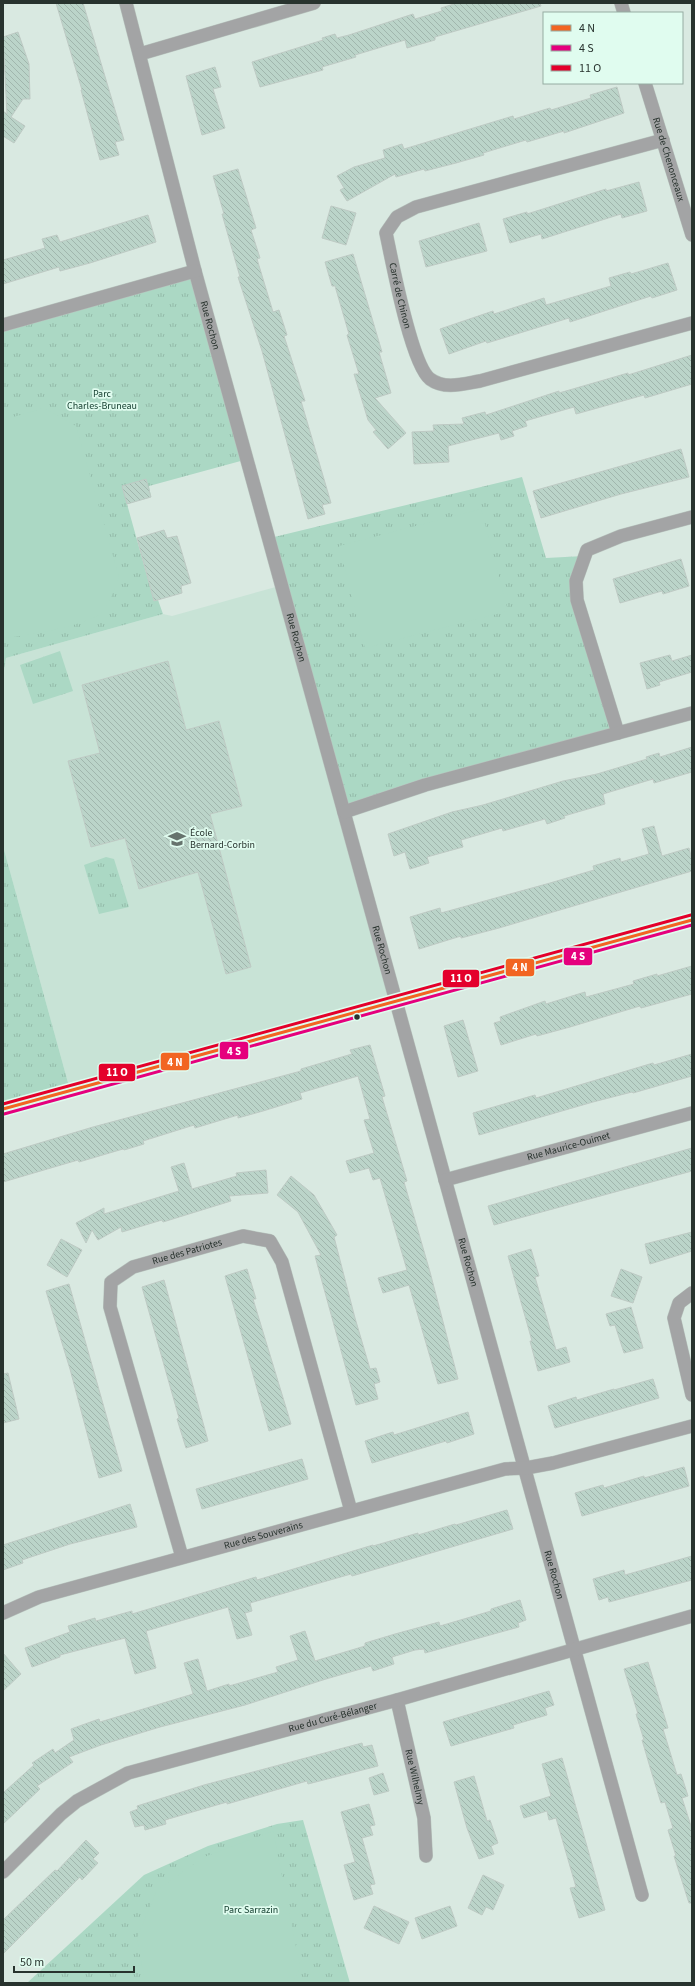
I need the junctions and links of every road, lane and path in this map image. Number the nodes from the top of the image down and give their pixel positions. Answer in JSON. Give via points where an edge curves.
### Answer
{"nodes":[{"id":1,"x":126,"y":3,"type":"edge"},
{"id":2,"x":314,"y":3,"type":"edge"},
{"id":3,"x":140,"y":54,"type":"junction"},
{"id":4,"x":645,"y":84,"type":"edge"},
{"id":5,"x":663,"y":140,"type":"junction"},
{"id":6,"x":692,"y":235,"type":"edge"},
{"id":7,"x":196,"y":271,"type":"junction"},
{"id":8,"x":692,"y":323,"type":"edge"},
{"id":9,"x":3,"y":325,"type":"edge"},
{"id":10,"x":692,"y":517,"type":"edge"},
{"id":11,"x":692,"y":713,"type":"edge"},
{"id":12,"x":618,"y":733,"type":"junction"},
{"id":13,"x":344,"y":812,"type":"junction"},
{"id":14,"x":692,"y":920,"type":"edge"},
{"id":15,"x":395,"y":1001,"type":"junction"},
{"id":16,"x":3,"y":1109,"type":"edge"},
{"id":17,"x":692,"y":1113,"type":"edge"},
{"id":18,"x":445,"y":1180,"type":"junction"},
{"id":19,"x":692,"y":1293,"type":"edge"},
{"id":20,"x":692,"y":1395,"type":"edge"},
{"id":21,"x":692,"y":1426,"type":"edge"},
{"id":22,"x":526,"y":1468,"type":"junction"},
{"id":23,"x":351,"y":1511,"type":"junction"},
{"id":24,"x":182,"y":1557,"type":"junction"},
{"id":25,"x":3,"y":1614,"type":"edge"},
{"id":26,"x":692,"y":1616,"type":"edge"},
{"id":27,"x":574,"y":1648,"type":"junction"},
{"id":28,"x":397,"y":1700,"type":"junction"},
{"id":29,"x":426,"y":1856,"type":"dead end"},
{"id":30,"x":3,"y":1872,"type":"edge"},
{"id":31,"x":642,"y":1895,"type":"dead end"}],
"edges":[{"from":1,"to":3,"type":"street","name":"Rue Rochon"},
{"from":2,"to":3,"type":"street"},
{"from":3,"to":7,"type":"street","name":"Rue Rochon"},
{"from":4,"to":5,"type":"street","name":"Rue de Chenonceaux"},
{"from":5,"to":6,"type":"street","name":"Rue de Chenonceaux"},
{"from":5,"to":8,"type":"street","name":"Carré de Chinon","via":[[416,207],[397,217],[386,233],[419,364],[430,379],[446,387],[480,381]]},
{"from":7,"to":9,"type":"street"},
{"from":7,"to":13,"type":"street","name":"Rue Rochon"},
{"from":10,"to":12,"type":"street","via":[[621,536],[587,550],[576,580],[577,600]]},
{"from":11,"to":12,"type":"street"},
{"from":12,"to":13,"type":"street","via":[[425,784]]},
{"from":13,"to":15,"type":"street","name":"Rue Rochon"},
{"from":14,"to":15,"type":"street"},
{"from":15,"to":16,"type":"street"},
{"from":15,"to":18,"type":"street","name":"Rue Rochon"},
{"from":17,"to":18,"type":"street","name":"Rue Maurice-Ouimet"},
{"from":18,"to":22,"type":"street","name":"Rue Rochon"},
{"from":19,"to":20,"type":"street","via":[[679,1303],[674,1318]]},
{"from":21,"to":22,"type":"street","name":"Rue des Souverains"},
{"from":22,"to":23,"type":"street","name":"Rue des Souverains","via":[[505,1469]]},
{"from":22,"to":27,"type":"street","name":"Rue Rochon"},
{"from":23,"to":24,"type":"street","name":"Rue des Souverains"},
{"from":23,"to":24,"type":"street","name":"Rue des Patriotes","via":[[282,1262],[270,1241],[243,1236],[133,1267],[111,1282],[110,1307]]},
{"from":24,"to":25,"type":"street","name":"Rue des Souverains","via":[[40,1597]]},
{"from":26,"to":27,"type":"street","name":"Rue du Curé-Bélanger"},
{"from":27,"to":28,"type":"street","name":"Rue du Curé-Bélanger"},
{"from":27,"to":31,"type":"street","name":"Rue Rochon"},
{"from":28,"to":29,"type":"street","name":"Rue Wilhelmy","via":[[424,1818]]},
{"from":28,"to":30,"type":"street","name":"Rue du Curé-Bélanger","via":[[128,1773],[76,1801]]}]}
